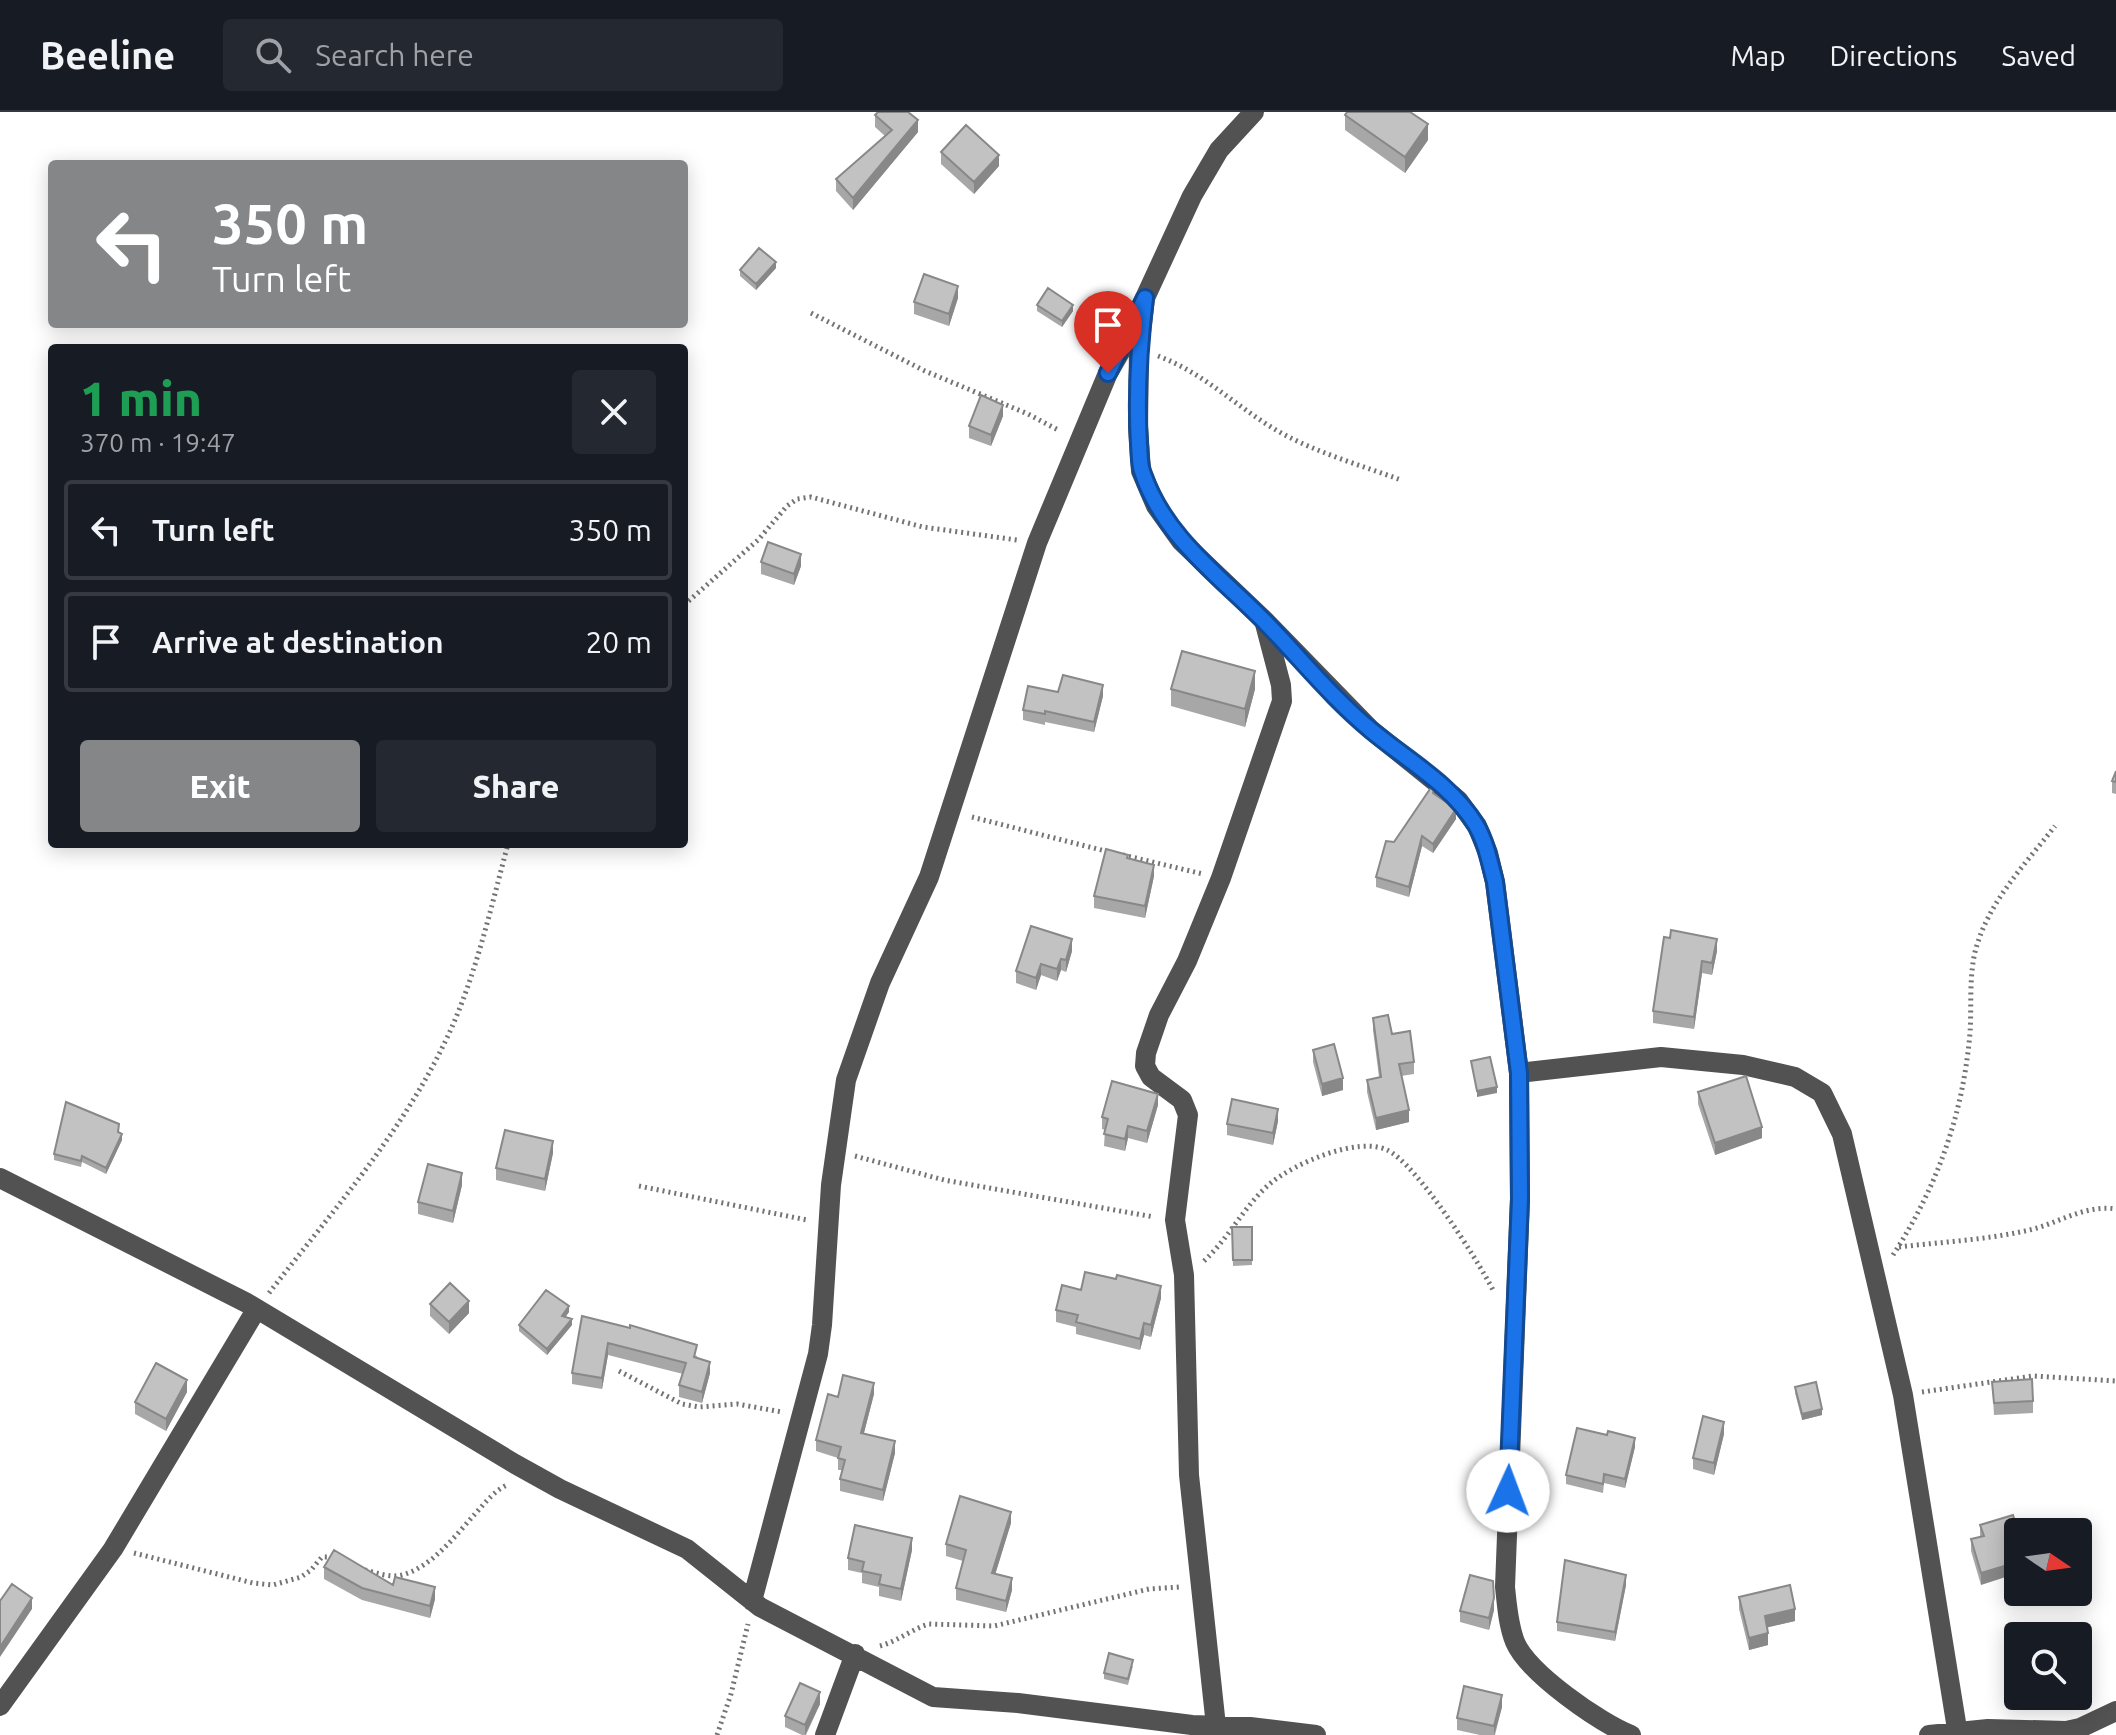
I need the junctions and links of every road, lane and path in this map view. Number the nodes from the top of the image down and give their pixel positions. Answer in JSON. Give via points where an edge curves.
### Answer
{"nodes":[{"id":1,"x":1254,"y":112,"type":"edge"},
{"id":2,"x":1145,"y":298,"type":"junction"},
{"id":3,"x":811,"y":313,"type":"dead end"},
{"id":4,"x":1139,"y":349,"type":"junction"},
{"id":5,"x":1079,"y":441,"type":"junction"},
{"id":6,"x":1401,"y":480,"type":"dead end"},
{"id":7,"x":1037,"y":543,"type":"junction"},
{"id":8,"x":688,"y":601,"type":"edge"},
{"id":9,"x":1264,"y":620,"type":"junction"},
{"id":10,"x":951,"y":812,"type":"junction"},
{"id":11,"x":2055,"y":826,"type":"dead end"},
{"id":12,"x":507,"y":848,"type":"edge"},
{"id":13,"x":1221,"y":878,"type":"junction"},
{"id":14,"x":1519,"y":1073,"type":"junction"},
{"id":15,"x":836,"y":1149,"type":"junction"},
{"id":16,"x":0,"y":1178,"type":"edge"},
{"id":17,"x":639,"y":1186,"type":"dead end"},
{"id":18,"x":2116,"y":1209,"type":"edge"},
{"id":19,"x":1175,"y":1220,"type":"junction"},
{"id":20,"x":827,"y":1224,"type":"junction"},
{"id":21,"x":1898,"y":1247,"type":"junction"},
{"id":22,"x":1184,"y":1275,"type":"junction"},
{"id":23,"x":1877,"y":1280,"type":"junction"},
{"id":24,"x":1494,"y":1292,"type":"dead end"},
{"id":25,"x":256,"y":1310,"type":"junction"},
{"id":26,"x":619,"y":1371,"type":"dead end"},
{"id":27,"x":2116,"y":1381,"type":"edge"},
{"id":28,"x":1903,"y":1395,"type":"junction"},
{"id":29,"x":803,"y":1416,"type":"junction"},
{"id":30,"x":518,"y":1484,"type":"dead end"},
{"id":31,"x":113,"y":1549,"type":"junction"},
{"id":32,"x":337,"y":1558,"type":"edge"},
{"id":33,"x":356,"y":1566,"type":"edge"},
{"id":34,"x":1201,"y":1586,"type":"junction"},
{"id":35,"x":756,"y":1604,"type":"junction"},
{"id":36,"x":855,"y":1654,"type":"junction"},
{"id":37,"x":0,"y":1706,"type":"edge"},
{"id":38,"x":2116,"y":1711,"type":"edge"},
{"id":39,"x":1216,"y":1726,"type":"junction"},
{"id":40,"x":1958,"y":1733,"type":"edge"},
{"id":41,"x":717,"y":1735,"type":"edge"},
{"id":42,"x":825,"y":1735,"type":"edge"},
{"id":43,"x":1316,"y":1735,"type":"edge"},
{"id":44,"x":1631,"y":1735,"type":"edge"},
{"id":45,"x":1929,"y":1735,"type":"edge"}],
"edges":[{"from":1,"to":2,"type":"street","via":[[1219,150],[1192,196]]},
{"from":2,"to":4,"type":"street"},
{"from":2,"to":5,"type":"street"},
{"from":3,"to":5,"type":"path"},
{"from":4,"to":6,"type":"path","via":[[1192,370],[1287,436]]},
{"from":4,"to":9,"type":"street","via":[[1141,471],[1156,506],[1181,541]]},
{"from":5,"to":7,"type":"street"},
{"from":7,"to":8,"type":"path","via":[[923,527],[835,502],[797,499]]},
{"from":7,"to":10,"type":"street"},
{"from":9,"to":13,"type":"street","via":[[1282,701]]},
{"from":9,"to":14,"type":"street","via":[[1370,729],[1458,800],[1477,826],[1495,882]]},
{"from":10,"to":13,"type":"path"},
{"from":10,"to":15,"type":"street","via":[[929,877],[862,1028],[846,1080]]},
{"from":11,"to":21,"type":"path","via":[[1991,912],[1977,944],[1970,1035],[1949,1144]]},
{"from":12,"to":25,"type":"path","via":[[469,984],[421,1088]]},
{"from":13,"to":19,"type":"street","via":[[1146,1053],[1151,1077],[1182,1100],[1188,1115]]},
{"from":14,"to":23,"type":"street","via":[[1661,1057],[1743,1065],[1795,1077],[1822,1093],[1842,1134]]},
{"from":14,"to":44,"type":"street","via":[[1508,1615],[1516,1645],[1529,1662],[1587,1710]]},
{"from":15,"to":19,"type":"path","via":[[944,1180]]},
{"from":15,"to":20,"type":"street"},
{"from":16,"to":25,"type":"street"},
{"from":17,"to":20,"type":"path"},
{"from":18,"to":21,"type":"path","via":[[2088,1210],[2024,1232]]},
{"from":19,"to":22,"type":"street"},
{"from":20,"to":29,"type":"street","via":[[822,1325]]},
{"from":21,"to":23,"type":"path"},
{"from":22,"to":24,"type":"path","via":[[1211,1254],[1271,1182],[1311,1161],[1364,1144],[1387,1150],[1411,1167]]},
{"from":22,"to":34,"type":"street","via":[[1189,1475]]},
{"from":23,"to":28,"type":"street"},
{"from":25,"to":31,"type":"street"},
{"from":25,"to":35,"type":"street","via":[[560,1489],[687,1549]]},
{"from":26,"to":29,"type":"path","via":[[682,1404],[737,1404]]},
{"from":27,"to":28,"type":"path","via":[[2033,1376]]},
{"from":28,"to":40,"type":"street"},
{"from":29,"to":35,"type":"street"},
{"from":30,"to":33,"type":"path","via":[[499,1489],[450,1542],[415,1569],[387,1576]]},
{"from":31,"to":32,"type":"path","via":[[273,1585],[301,1577],[322,1557]]},
{"from":31,"to":37,"type":"street"},
{"from":34,"to":36,"type":"path","via":[[1149,1589],[994,1626],[929,1624],[898,1641]]},
{"from":34,"to":39,"type":"street"},
{"from":35,"to":36,"type":"street"},
{"from":35,"to":41,"type":"path"},
{"from":36,"to":39,"type":"street","via":[[943,1699]]},
{"from":36,"to":42,"type":"street"},
{"from":38,"to":40,"type":"street","via":[[2066,1731]]},
{"from":39,"to":43,"type":"street"},
{"from":40,"to":45,"type":"street"}]}
